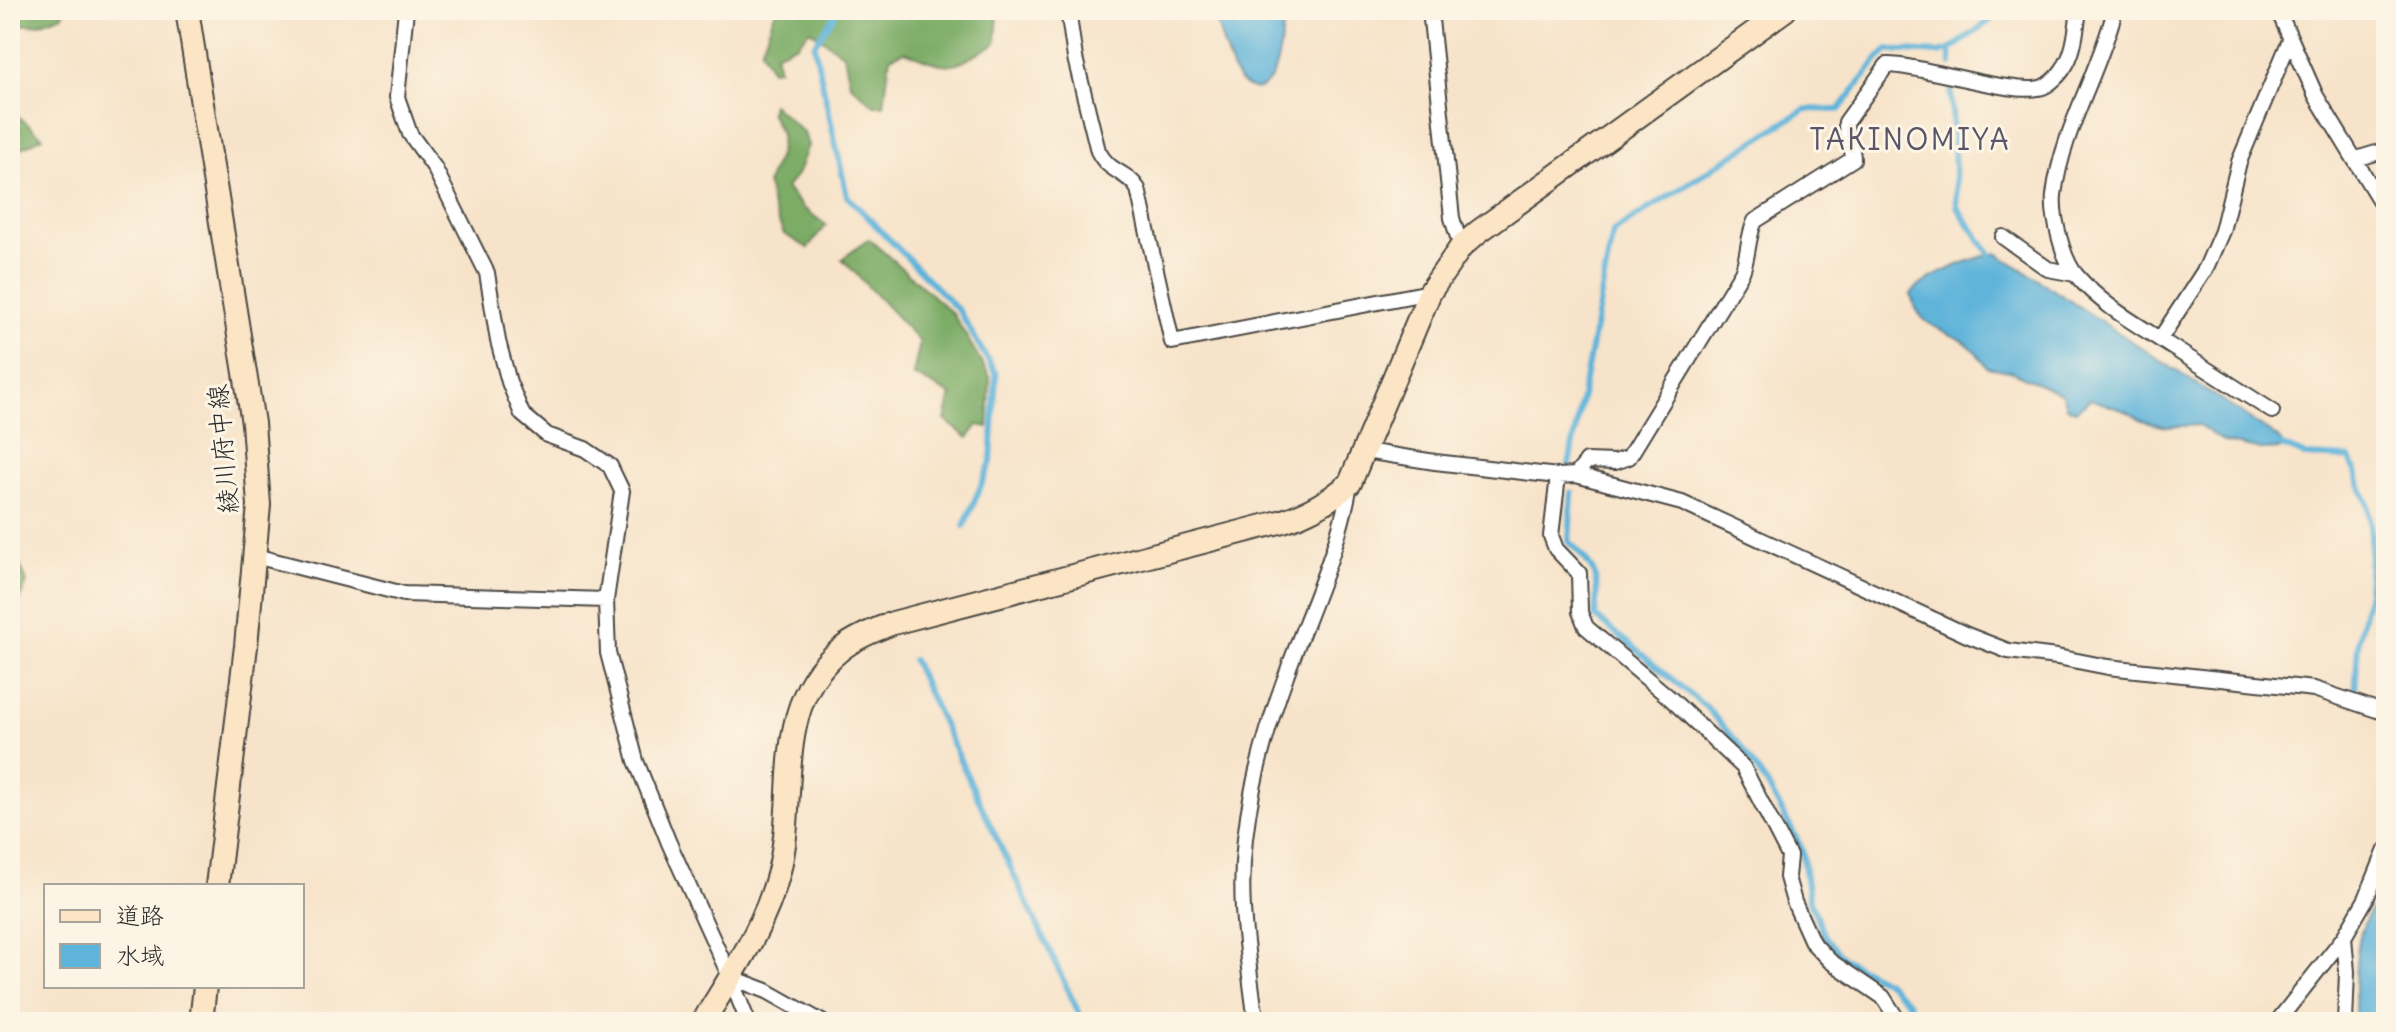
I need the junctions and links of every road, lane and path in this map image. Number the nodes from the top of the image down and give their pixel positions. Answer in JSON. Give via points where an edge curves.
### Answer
{"nodes":[{"id":1,"x":187,"y":10,"type":"edge"},
{"id":2,"x":406,"y":10,"type":"edge"},
{"id":3,"x":1068,"y":10,"type":"edge"},
{"id":4,"x":1430,"y":10,"type":"edge"},
{"id":5,"x":1785,"y":10,"type":"edge"},
{"id":6,"x":2079,"y":10,"type":"edge"},
{"id":7,"x":2115,"y":10,"type":"edge"},
{"id":8,"x":2278,"y":10,"type":"edge"},
{"id":9,"x":2290,"y":40,"type":"junction"},
{"id":10,"x":2386,"y":150,"type":"edge"},
{"id":11,"x":2356,"y":159,"type":"junction"},
{"id":12,"x":2386,"y":211,"type":"edge"},
{"id":13,"x":2003,"y":237,"type":"dead end"},
{"id":14,"x":1461,"y":247,"type":"junction"},
{"id":15,"x":2075,"y":274,"type":"junction"},
{"id":16,"x":1430,"y":292,"type":"junction"},
{"id":17,"x":2160,"y":339,"type":"junction"},
{"id":18,"x":2272,"y":411,"type":"dead end"},
{"id":19,"x":1365,"y":451,"type":"junction"},
{"id":20,"x":1576,"y":475,"type":"junction"},
{"id":21,"x":1558,"y":476,"type":"junction"},
{"id":22,"x":1350,"y":483,"type":"junction"},
{"id":23,"x":255,"y":556,"type":"junction"},
{"id":24,"x":606,"y":600,"type":"junction"},
{"id":25,"x":2386,"y":713,"type":"edge"},
{"id":26,"x":2386,"y":850,"type":"edge"},
{"id":27,"x":217,"y":884,"type":"edge"},
{"id":28,"x":2344,"y":937,"type":"junction"},
{"id":29,"x":730,"y":977,"type":"junction"},
{"id":30,"x":205,"y":988,"type":"edge"},
{"id":31,"x":201,"y":1022,"type":"edge"},
{"id":32,"x":703,"y":1022,"type":"edge"},
{"id":33,"x":748,"y":1022,"type":"edge"},
{"id":34,"x":822,"y":1022,"type":"edge"},
{"id":35,"x":1259,"y":1022,"type":"edge"},
{"id":36,"x":1899,"y":1022,"type":"edge"},
{"id":37,"x":2277,"y":1022,"type":"edge"},
{"id":38,"x":2345,"y":1022,"type":"edge"}],
"edges":[{"from":1,"to":23,"type":"street","name":"綾川府中線","via":[[253,423],[259,505]]},
{"from":2,"to":24,"type":"street","via":[[397,97],[410,134],[434,167],[487,273],[498,341],[522,414],[547,435],[585,449],[610,466],[622,491]]},
{"from":3,"to":16,"type":"street","via":[[1098,151],[1105,164],[1138,189],[1172,342]]},
{"from":4,"to":14,"type":"street","via":[[1452,218]]},
{"from":5,"to":14,"type":"street"},
{"from":6,"to":20,"type":"street","via":[[2072,51],[2063,70],[2044,87],[2025,89],[1887,65],[1846,122],[1853,159],[1755,221],[1742,272],[1629,457],[1587,461]]},
{"from":7,"to":15,"type":"street","via":[[2073,122],[2054,199],[2061,246]]},
{"from":8,"to":9,"type":"street"},
{"from":9,"to":11,"type":"street","via":[[2316,96]]},
{"from":9,"to":17,"type":"street","via":[[2239,162],[2222,231],[2206,268]]},
{"from":10,"to":11,"type":"street"},
{"from":11,"to":12,"type":"street"},
{"from":13,"to":15,"type":"street","via":[[2048,269]]},
{"from":14,"to":16,"type":"street"},
{"from":15,"to":17,"type":"street","via":[[2116,313]]},
{"from":16,"to":19,"type":"street"},
{"from":17,"to":18,"type":"street"},
{"from":19,"to":21,"type":"street"},
{"from":19,"to":22,"type":"street"},
{"from":20,"to":21,"type":"street"},
{"from":20,"to":25,"type":"street","via":[[1682,503],[2008,651],[2314,689]]},
{"from":21,"to":36,"type":"street","via":[[1551,536],[1579,573],[1580,612],[1586,627],[1743,767],[1789,856],[1787,877],[1812,942],[1883,997]]},
{"from":22,"to":29,"type":"street","via":[[1329,501],[1295,517],[893,623],[840,649],[800,704],[790,748],[787,830],[778,878],[758,930]]},
{"from":22,"to":35,"type":"street","via":[[1251,796],[1243,908]]},
{"from":23,"to":24,"type":"street","via":[[404,594]]},
{"from":23,"to":27,"type":"street","name":"綾川府中線"},
{"from":24,"to":29,"type":"street","via":[[608,653],[636,761]]},
{"from":26,"to":28,"type":"street"},
{"from":28,"to":37,"type":"street"},
{"from":28,"to":38,"type":"street"},
{"from":29,"to":32,"type":"street"},
{"from":29,"to":33,"type":"street"},
{"from":29,"to":34,"type":"street"},
{"from":30,"to":31,"type":"street"}]}
